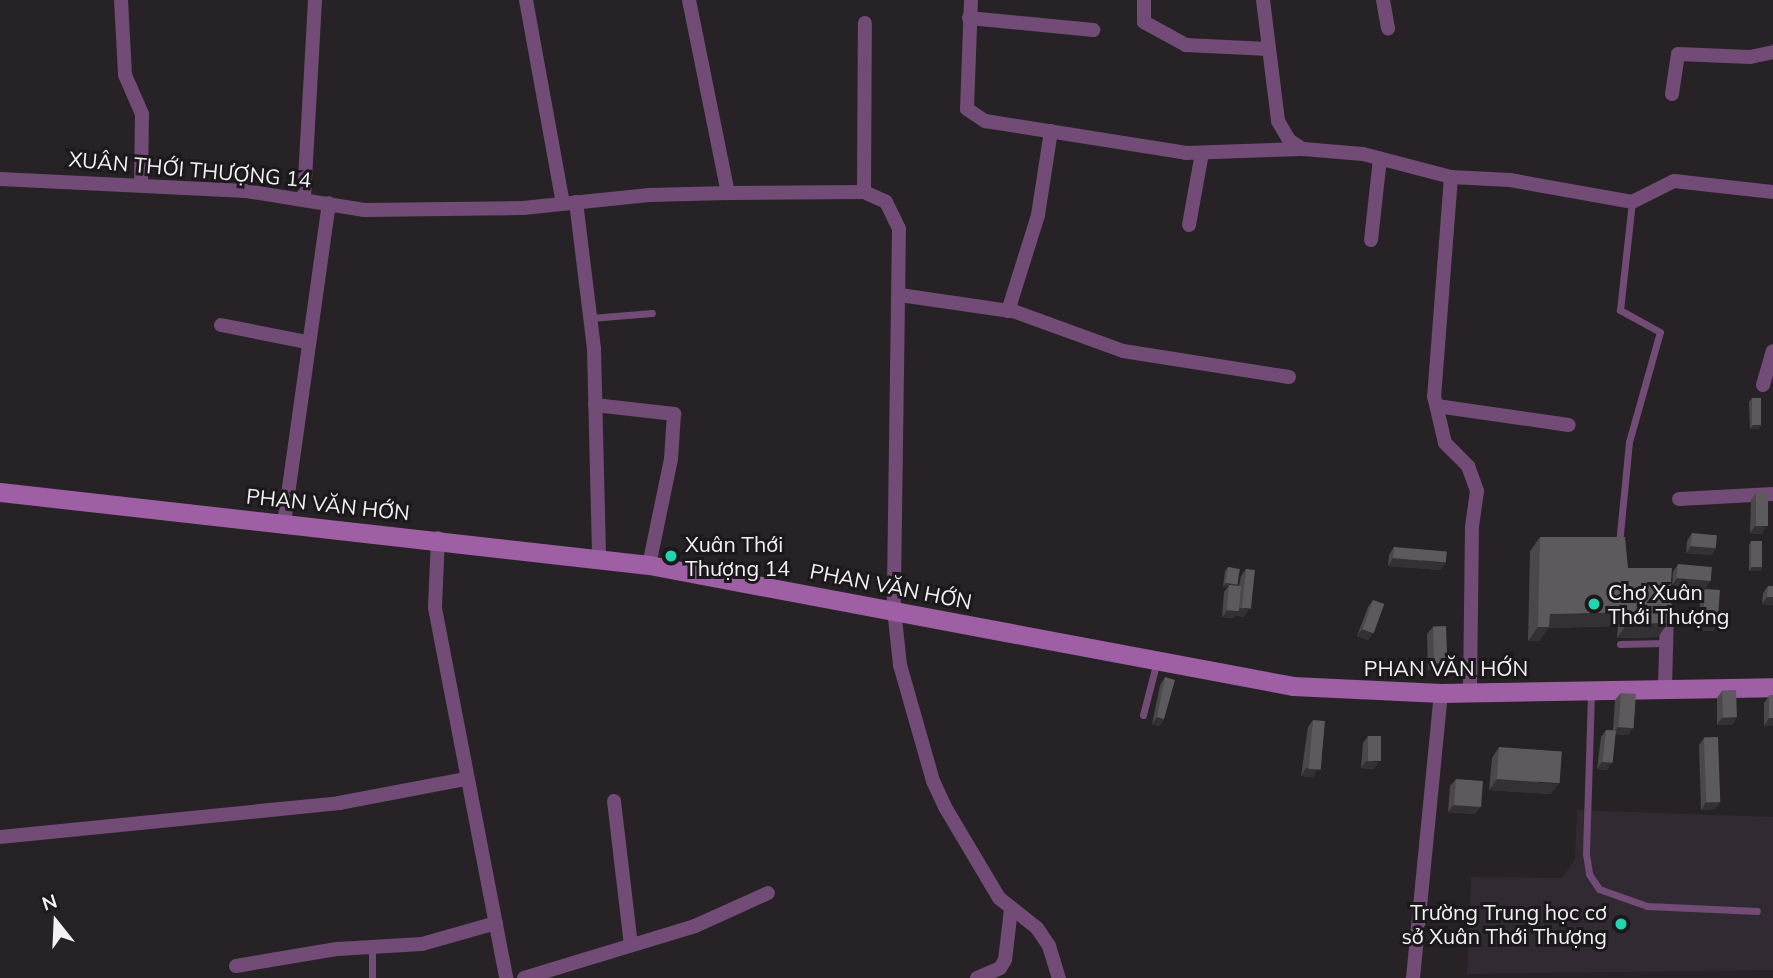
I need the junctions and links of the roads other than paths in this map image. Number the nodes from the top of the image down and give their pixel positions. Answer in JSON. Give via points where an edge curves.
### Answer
{"nodes":[{"id":1,"x":121,"y":0,"type":"edge"},
{"id":2,"x":315,"y":0,"type":"edge"},
{"id":3,"x":526,"y":0,"type":"edge"},
{"id":4,"x":689,"y":0,"type":"edge"},
{"id":5,"x":971,"y":0,"type":"edge"},
{"id":6,"x":1144,"y":0,"type":"edge"},
{"id":7,"x":1263,"y":0,"type":"edge"},
{"id":8,"x":1383,"y":0,"type":"edge"},
{"id":9,"x":969,"y":18,"type":"junction"},
{"id":10,"x":865,"y":23,"type":"dead end"},
{"id":11,"x":1388,"y":29,"type":"dead end"},
{"id":12,"x":1093,"y":30,"type":"dead end"},
{"id":13,"x":1268,"y":49,"type":"junction"},
{"id":14,"x":1773,"y":52,"type":"edge"},
{"id":15,"x":1672,"y":94,"type":"dead end"},
{"id":16,"x":1051,"y":131,"type":"junction"},
{"id":17,"x":1303,"y":149,"type":"junction"},
{"id":18,"x":1202,"y":153,"type":"junction"},
{"id":19,"x":1380,"y":158,"type":"junction"},
{"id":20,"x":1451,"y":177,"type":"junction"},
{"id":21,"x":0,"y":178,"type":"edge"},
{"id":22,"x":141,"y":185,"type":"junction"},
{"id":23,"x":864,"y":192,"type":"junction"},
{"id":24,"x":1773,"y":192,"type":"edge"},
{"id":25,"x":728,"y":193,"type":"junction"},
{"id":26,"x":303,"y":197,"type":"junction"},
{"id":27,"x":1632,"y":202,"type":"junction"},
{"id":28,"x":330,"y":203,"type":"junction"},
{"id":29,"x":569,"y":203,"type":"junction"},
{"id":30,"x":1189,"y":225,"type":"dead end"},
{"id":31,"x":1371,"y":240,"type":"dead end"},
{"id":32,"x":900,"y":295,"type":"junction"},
{"id":33,"x":1007,"y":311,"type":"junction"},
{"id":34,"x":652,"y":313,"type":"dead end"},
{"id":35,"x":590,"y":318,"type":"junction"},
{"id":36,"x":221,"y":325,"type":"dead end"},
{"id":37,"x":307,"y":342,"type":"junction"},
{"id":38,"x":1773,"y":351,"type":"edge"},
{"id":39,"x":1289,"y":377,"type":"dead end"},
{"id":40,"x":1763,"y":384,"type":"dead end"},
{"id":41,"x":595,"y":405,"type":"junction"},
{"id":42,"x":1437,"y":406,"type":"junction"},
{"id":43,"x":1569,"y":425,"type":"dead end"},
{"id":44,"x":0,"y":492,"type":"edge"},
{"id":45,"x":1773,"y":494,"type":"edge"},
{"id":46,"x":1679,"y":499,"type":"dead end"},
{"id":47,"x":285,"y":523,"type":"junction"},
{"id":48,"x":438,"y":538,"type":"junction"},
{"id":49,"x":599,"y":558,"type":"junction"},
{"id":50,"x":1619,"y":559,"type":"edge"},
{"id":51,"x":649,"y":565,"type":"junction"},
{"id":52,"x":1668,"y":594,"type":"edge"},
{"id":53,"x":894,"y":608,"type":"junction"},
{"id":54,"x":1665,"y":643,"type":"junction"},
{"id":55,"x":1620,"y":644,"type":"dead end"},
{"id":56,"x":1157,"y":660,"type":"junction"},
{"id":57,"x":1773,"y":687,"type":"edge"},
{"id":58,"x":1665,"y":688,"type":"junction"},
{"id":59,"x":1591,"y":689,"type":"junction"},
{"id":60,"x":1470,"y":691,"type":"junction"},
{"id":61,"x":1441,"y":693,"type":"junction"},
{"id":62,"x":1143,"y":715,"type":"dead end"},
{"id":63,"x":465,"y":779,"type":"junction"},
{"id":64,"x":614,"y":801,"type":"dead end"},
{"id":65,"x":0,"y":837,"type":"edge"},
{"id":66,"x":768,"y":893,"type":"dead end"},
{"id":67,"x":1011,"y":909,"type":"junction"},
{"id":68,"x":1757,"y":911,"type":"dead end"},
{"id":69,"x":496,"y":923,"type":"junction"},
{"id":70,"x":631,"y":944,"type":"junction"},
{"id":71,"x":372,"y":949,"type":"junction"},
{"id":72,"x":236,"y":966,"type":"dead end"},
{"id":73,"x":372,"y":978,"type":"edge"},
{"id":74,"x":506,"y":978,"type":"edge"},
{"id":75,"x":524,"y":978,"type":"edge"},
{"id":76,"x":977,"y":978,"type":"edge"},
{"id":77,"x":1059,"y":978,"type":"edge"},
{"id":78,"x":1413,"y":978,"type":"edge"}],
"edges":[{"from":1,"to":22,"type":"street","via":[[125,75],[142,114]]},
{"from":2,"to":26,"type":"street"},
{"from":3,"to":29,"type":"street"},
{"from":4,"to":25,"type":"street"},
{"from":5,"to":9,"type":"street"},
{"from":6,"to":13,"type":"street","via":[[1144,22],[1186,45]]},
{"from":7,"to":13,"type":"street"},
{"from":8,"to":11,"type":"street"},
{"from":9,"to":12,"type":"street"},
{"from":9,"to":16,"type":"street","via":[[967,109],[985,121]]},
{"from":10,"to":23,"type":"street"},
{"from":13,"to":17,"type":"street","via":[[1278,121],[1289,140]]},
{"from":14,"to":15,"type":"street","via":[[1749,57],[1678,54]]},
{"from":16,"to":18,"type":"street"},
{"from":16,"to":33,"type":"street","via":[[1038,215]]},
{"from":17,"to":18,"type":"street"},
{"from":17,"to":19,"type":"street"},
{"from":18,"to":30,"type":"street"},
{"from":19,"to":20,"type":"street"},
{"from":19,"to":31,"type":"street"},
{"from":20,"to":27,"type":"street","via":[[1510,180]]},
{"from":20,"to":42,"type":"street"},
{"from":21,"to":22,"type":"street","name":"XUÂN THỚI THƯỢNG 14"},
{"from":22,"to":26,"type":"street","name":"XUÂN THỚI THƯỢNG 14"},
{"from":23,"to":25,"type":"street","name":"XUÂN THỚI THƯỢNG 14"},
{"from":23,"to":32,"type":"street","via":[[886,202],[899,229]]},
{"from":24,"to":27,"type":"street","via":[[1674,181]]},
{"from":25,"to":29,"type":"street","name":"XUÂN THỚI THƯỢNG 14"},
{"from":26,"to":28,"type":"street","name":"XUÂN THỚI THƯỢNG 14"},
{"from":27,"to":50,"type":"lane","via":[[1620,310],[1660,332],[1629,442],[1620,494]]},
{"from":28,"to":29,"type":"street","name":"XUÂN THỚI THƯỢNG 14","via":[[394,211]]},
{"from":28,"to":37,"type":"street"},
{"from":29,"to":35,"type":"street"},
{"from":32,"to":33,"type":"street"},
{"from":32,"to":53,"type":"street"},
{"from":33,"to":39,"type":"street","via":[[1123,351]]},
{"from":34,"to":35,"type":"lane"},
{"from":35,"to":41,"type":"street"},
{"from":36,"to":37,"type":"street"},
{"from":37,"to":47,"type":"street"},
{"from":38,"to":40,"type":"street"},
{"from":41,"to":49,"type":"street"},
{"from":41,"to":51,"type":"street","via":[[674,414],[671,460]]},
{"from":42,"to":43,"type":"street"},
{"from":42,"to":60,"type":"street","via":[[1446,443],[1468,466],[1477,491],[1472,527]]},
{"from":44,"to":47,"type":"main road","name":"PHAN VĂN HỚN"},
{"from":45,"to":46,"type":"street"},
{"from":47,"to":48,"type":"main road","name":"PHAN VĂN HỚN"},
{"from":48,"to":49,"type":"main road","name":"PHAN VĂN HỚN"},
{"from":48,"to":63,"type":"street","via":[[435,608]]},
{"from":49,"to":51,"type":"main road","name":"PHAN VĂN HỚN"},
{"from":51,"to":53,"type":"main road","name":"PHAN VĂN HỚN"},
{"from":52,"to":54,"type":"street"},
{"from":53,"to":56,"type":"main road","name":"PHAN VĂN HỚN"},
{"from":53,"to":67,"type":"street","via":[[901,665],[933,781],[975,863]]},
{"from":54,"to":55,"type":"lane"},
{"from":54,"to":58,"type":"street"},
{"from":56,"to":61,"type":"main road","name":"PHAN VĂN HỚN","via":[[1293,686]]},
{"from":56,"to":62,"type":"lane"},
{"from":57,"to":58,"type":"main road","name":"PHAN VĂN HỚN"},
{"from":58,"to":59,"type":"main road","name":"PHAN VĂN HỚN"},
{"from":59,"to":60,"type":"main road","name":"PHAN VĂN HỚN"},
{"from":59,"to":68,"type":"lane","via":[[1586,854],[1589,874],[1599,889],[1647,906]]},
{"from":60,"to":61,"type":"main road","name":"PHAN VĂN HỚN"},
{"from":61,"to":78,"type":"street"},
{"from":63,"to":65,"type":"street","via":[[339,803]]},
{"from":63,"to":69,"type":"street","via":[[480,829]]},
{"from":64,"to":70,"type":"street"},
{"from":66,"to":70,"type":"street","via":[[695,926]]},
{"from":67,"to":76,"type":"street","via":[[1006,960],[1000,968]]},
{"from":67,"to":77,"type":"street","via":[[1043,937]]},
{"from":69,"to":71,"type":"street","via":[[422,944]]},
{"from":69,"to":74,"type":"street"},
{"from":70,"to":75,"type":"street"},
{"from":71,"to":72,"type":"street","via":[[337,949]]},
{"from":71,"to":73,"type":"lane"}]}
